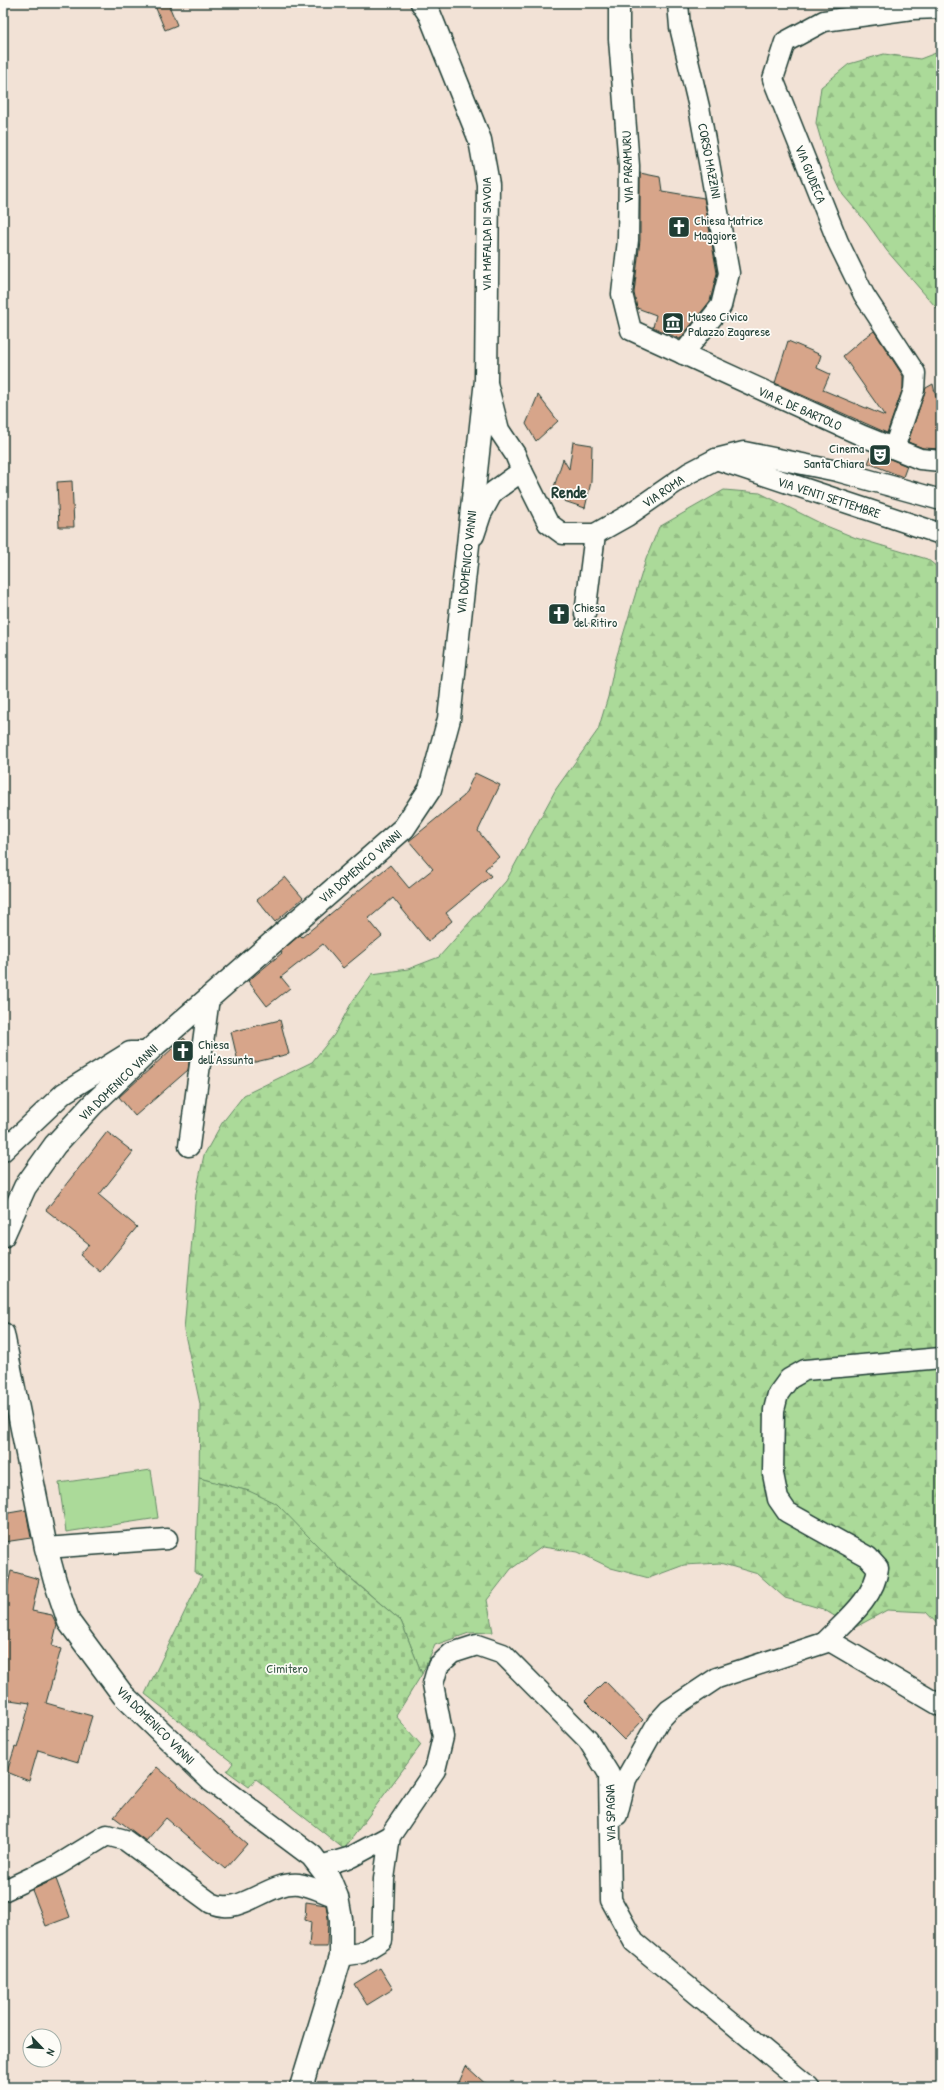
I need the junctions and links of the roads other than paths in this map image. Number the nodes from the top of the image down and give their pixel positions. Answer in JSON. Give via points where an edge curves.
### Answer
{"nodes":[{"id":1,"x":422,"y":3,"type":"edge"},
{"id":2,"x":619,"y":3,"type":"edge"},
{"id":3,"x":678,"y":3,"type":"edge"},
{"id":4,"x":941,"y":8,"type":"edge"},
{"id":5,"x":631,"y":330,"type":"joint"},
{"id":6,"x":683,"y":354,"type":"junction"},
{"id":7,"x":486,"y":380,"type":"junction"},
{"id":8,"x":894,"y":448,"type":"junction"},
{"id":9,"x":716,"y":459,"type":"junction"},
{"id":10,"x":941,"y":461,"type":"edge"},
{"id":11,"x":522,"y":471,"type":"junction"},
{"id":12,"x":941,"y":500,"type":"edge"},
{"id":13,"x":595,"y":534,"type":"junction"},
{"id":14,"x":941,"y":534,"type":"edge"},
{"id":15,"x":467,"y":554,"type":"junction"},
{"id":16,"x":585,"y":614,"type":"dead end"},
{"id":17,"x":209,"y":998,"type":"junction"},
{"id":18,"x":148,"y":1052,"type":"junction"},
{"id":19,"x":189,"y":1146,"type":"dead end"},
{"id":20,"x":3,"y":1151,"type":"edge"},
{"id":21,"x":3,"y":1236,"type":"edge"},
{"id":22,"x":3,"y":1334,"type":"edge"},
{"id":23,"x":941,"y":1358,"type":"edge"},
{"id":24,"x":167,"y":1539,"type":"dead end"},
{"id":25,"x":46,"y":1548,"type":"junction"},
{"id":26,"x":825,"y":1642,"type":"junction"},
{"id":27,"x":941,"y":1706,"type":"edge"},
{"id":28,"x":390,"y":1836,"type":"junction"},
{"id":29,"x":610,"y":1840,"type":"junction"},
{"id":30,"x":320,"y":1866,"type":"junction"},
{"id":31,"x":3,"y":1891,"type":"edge"},
{"id":32,"x":337,"y":1897,"type":"junction"},
{"id":33,"x":341,"y":1956,"type":"junction"},
{"id":34,"x":301,"y":2087,"type":"edge"},
{"id":35,"x":809,"y":2087,"type":"edge"}],
"edges":[{"from":1,"to":7,"type":"main road","name":"VIA MAFALDA DI SAVOIA","via":[[430,15],[480,140],[488,184]]},
{"from":2,"to":5,"type":"street","name":"VIA PARAMURU","via":[[619,39],[629,166],[628,240],[622,294]]},
{"from":3,"to":6,"type":"street","name":"CORSO MAZZINI","via":[[680,27],[699,106],[729,273],[721,306]]},
{"from":4,"to":8,"type":"street","name":"VIA GIUDECA","via":[[912,9],[824,21],[785,42],[773,80],[838,242],[864,295],[915,373],[914,390]]},
{"from":5,"to":6,"type":"street","name":"VIA R. DE BARTOLO"},
{"from":6,"to":8,"type":"street","name":"VIA R. DE BARTOLO","via":[[802,410]]},
{"from":7,"to":11,"type":"street","name":"VIA ROMA","via":[[499,430],[515,454]]},
{"from":7,"to":15,"type":"main road","name":"VIA DOMENICO VANNI"},
{"from":8,"to":10,"type":"street","name":"VIA R. DE BARTOLO","via":[[920,459]]},
{"from":9,"to":12,"type":"street","name":"VIA ROMA","via":[[744,452],[837,471]]},
{"from":9,"to":13,"type":"street","name":"VIA ROMA","via":[[689,473],[627,516]]},
{"from":9,"to":14,"type":"street","name":"VIA VENTI SETTEMBRE"},
{"from":11,"to":13,"type":"street","name":"VIA ROMA","via":[[548,523],[563,534]]},
{"from":11,"to":15,"type":"street","via":[[493,492],[481,514]]},
{"from":13,"to":16,"type":"street"},
{"from":15,"to":17,"type":"main road","name":"VIA DOMENICO VANNI","via":[[449,719],[430,789],[404,828]]},
{"from":17,"to":18,"type":"main road","name":"VIA DOMENICO VANNI"},
{"from":17,"to":19,"type":"street"},
{"from":18,"to":20,"type":"street","via":[[130,1052],[64,1093]]},
{"from":18,"to":21,"type":"main road","name":"VIA DOMENICO VANNI","via":[[92,1105],[55,1145],[25,1187]]},
{"from":22,"to":25,"type":"main road","name":"VIA DOMENICO VANNI"},
{"from":23,"to":26,"type":"street","via":[[805,1370],[789,1379],[778,1394],[774,1410],[773,1474],[778,1499],[787,1512],[868,1557],[878,1568],[877,1580],[863,1602]]},
{"from":24,"to":25,"type":"street"},
{"from":25,"to":30,"type":"main road","name":"VIA DOMENICO VANNI","via":[[69,1622],[123,1695],[212,1781],[312,1856]]},
{"from":26,"to":27,"type":"street","via":[[830,1641]]},
{"from":26,"to":29,"type":"street","via":[[717,1678],[669,1710],[658,1722],[626,1779]]},
{"from":28,"to":29,"type":"street","name":"VIA SPAGNA","via":[[435,1770],[443,1737],[433,1684],[438,1666],[452,1653],[477,1645],[503,1654],[588,1740],[609,1774]]},
{"from":28,"to":30,"type":"street","name":"VIA SPAGNA","via":[[351,1857]]},
{"from":28,"to":33,"type":"street","name":"VIA SPAGNA","via":[[384,1879],[382,1940],[361,1953]]},
{"from":29,"to":35,"type":"street","name":"VIA SPAGNA","via":[[611,1900],[634,1942]]},
{"from":30,"to":32,"type":"main road","name":"VIA DOMENICO VANNI"},
{"from":31,"to":32,"type":"street","via":[[58,1865],[107,1835],[125,1840],[211,1904],[219,1907],[231,1907],[281,1886],[299,1884]]},
{"from":32,"to":33,"type":"main road","name":"VIA DOMENICO VANNI","via":[[341,1919]]},
{"from":33,"to":34,"type":"main road","name":"VIA DOMENICO VANNI"}]}
